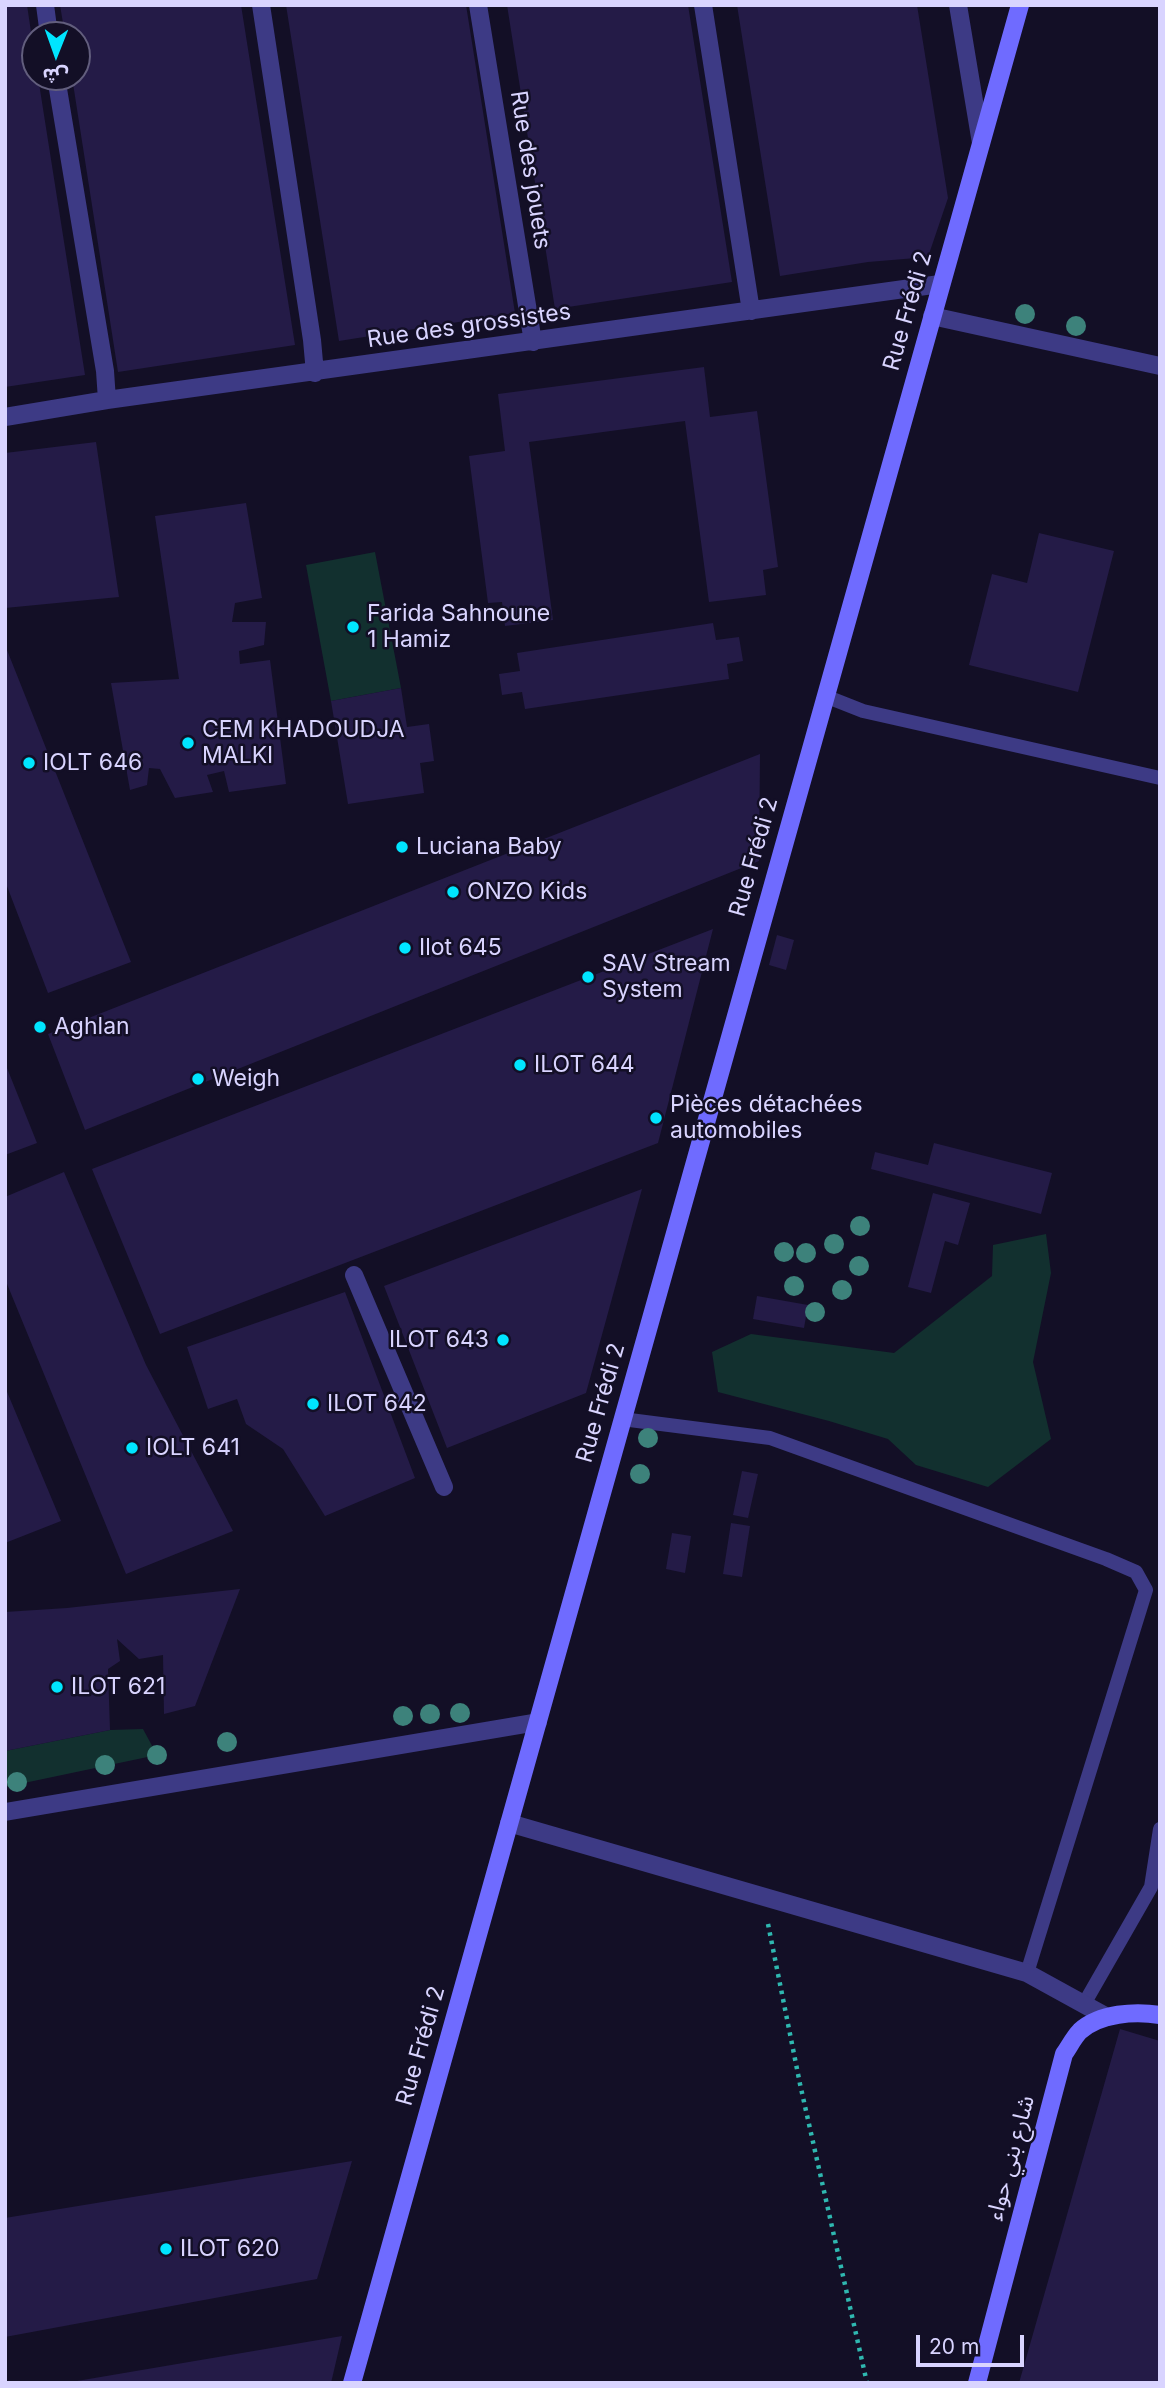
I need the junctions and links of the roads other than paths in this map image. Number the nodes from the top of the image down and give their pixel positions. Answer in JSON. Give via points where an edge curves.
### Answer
{"nodes":[{"id":1,"x":261,"y":5,"type":"edge"},
{"id":2,"x":478,"y":5,"type":"edge"},
{"id":3,"x":703,"y":5,"type":"edge"},
{"id":4,"x":958,"y":5,"type":"edge"},
{"id":5,"x":1020,"y":5,"type":"edge"},
{"id":6,"x":58,"y":91,"type":"edge"},
{"id":7,"x":981,"y":143,"type":"junction"},
{"id":8,"x":940,"y":284,"type":"junction"},
{"id":9,"x":751,"y":311,"type":"junction"},
{"id":10,"x":932,"y":316,"type":"junction"},
{"id":11,"x":533,"y":342,"type":"junction"},
{"id":12,"x":1160,"y":366,"type":"edge"},
{"id":13,"x":314,"y":373,"type":"junction"},
{"id":14,"x":107,"y":400,"type":"junction"},
{"id":15,"x":5,"y":417,"type":"edge"},
{"id":16,"x":825,"y":696,"type":"junction"},
{"id":17,"x":1160,"y":778,"type":"edge"},
{"id":18,"x":355,"y":1275,"type":"dead end"},
{"id":19,"x":622,"y":1419,"type":"junction"},
{"id":20,"x":444,"y":1487,"type":"dead end"},
{"id":21,"x":538,"y":1722,"type":"junction"},
{"id":22,"x":5,"y":1812,"type":"edge"},
{"id":23,"x":509,"y":1823,"type":"junction"},
{"id":24,"x":1160,"y":1829,"type":"edge"},
{"id":25,"x":1027,"y":1973,"type":"junction"},
{"id":26,"x":1084,"y":2004,"type":"junction"},
{"id":27,"x":1160,"y":2015,"type":"edge"},
{"id":28,"x":1107,"y":2017,"type":"junction"},
{"id":29,"x":352,"y":2383,"type":"edge"},
{"id":30,"x":977,"y":2383,"type":"edge"}],
"edges":[{"from":1,"to":13,"type":"street"},
{"from":2,"to":11,"type":"street","name":"Rue des jouets"},
{"from":3,"to":9,"type":"street"},
{"from":4,"to":7,"type":"street"},
{"from":5,"to":7,"type":"street","name":"Rue Frédi 2"},
{"from":6,"to":14,"type":"street"},
{"from":7,"to":8,"type":"street","name":"Rue Frédi 2"},
{"from":8,"to":9,"type":"street","name":"Rue des grossistes"},
{"from":8,"to":10,"type":"street","name":"Rue Frédi 2"},
{"from":9,"to":11,"type":"street","name":"Rue des grossistes"},
{"from":10,"to":12,"type":"street"},
{"from":10,"to":16,"type":"street","name":"Rue Frédi 2"},
{"from":11,"to":13,"type":"street","name":"Rue des grossistes"},
{"from":13,"to":14,"type":"street","name":"Rue des grossistes"},
{"from":14,"to":15,"type":"street","name":"Rue des grossistes"},
{"from":16,"to":17,"type":"lane","via":[[863,711]]},
{"from":16,"to":19,"type":"street","name":"Rue Frédi 2"},
{"from":18,"to":20,"type":"street"},
{"from":19,"to":21,"type":"street","name":"Rue Frédi 2"},
{"from":19,"to":25,"type":"lane","via":[[770,1438],[1136,1572],[1146,1590]]},
{"from":21,"to":22,"type":"street"},
{"from":21,"to":23,"type":"street","name":"Rue Frédi 2"},
{"from":23,"to":25,"type":"street"},
{"from":23,"to":29,"type":"street","name":"Rue Frédi 2"},
{"from":24,"to":26,"type":"lane","via":[[1151,1887]]},
{"from":25,"to":26,"type":"street"},
{"from":26,"to":28,"type":"street"},
{"from":27,"to":28,"type":"street","name":"شارع بني حواء","via":[[1141,2012]]},
{"from":28,"to":30,"type":"street","name":"شارع بني حواء","via":[[1081,2030],[1064,2054]]}]}
